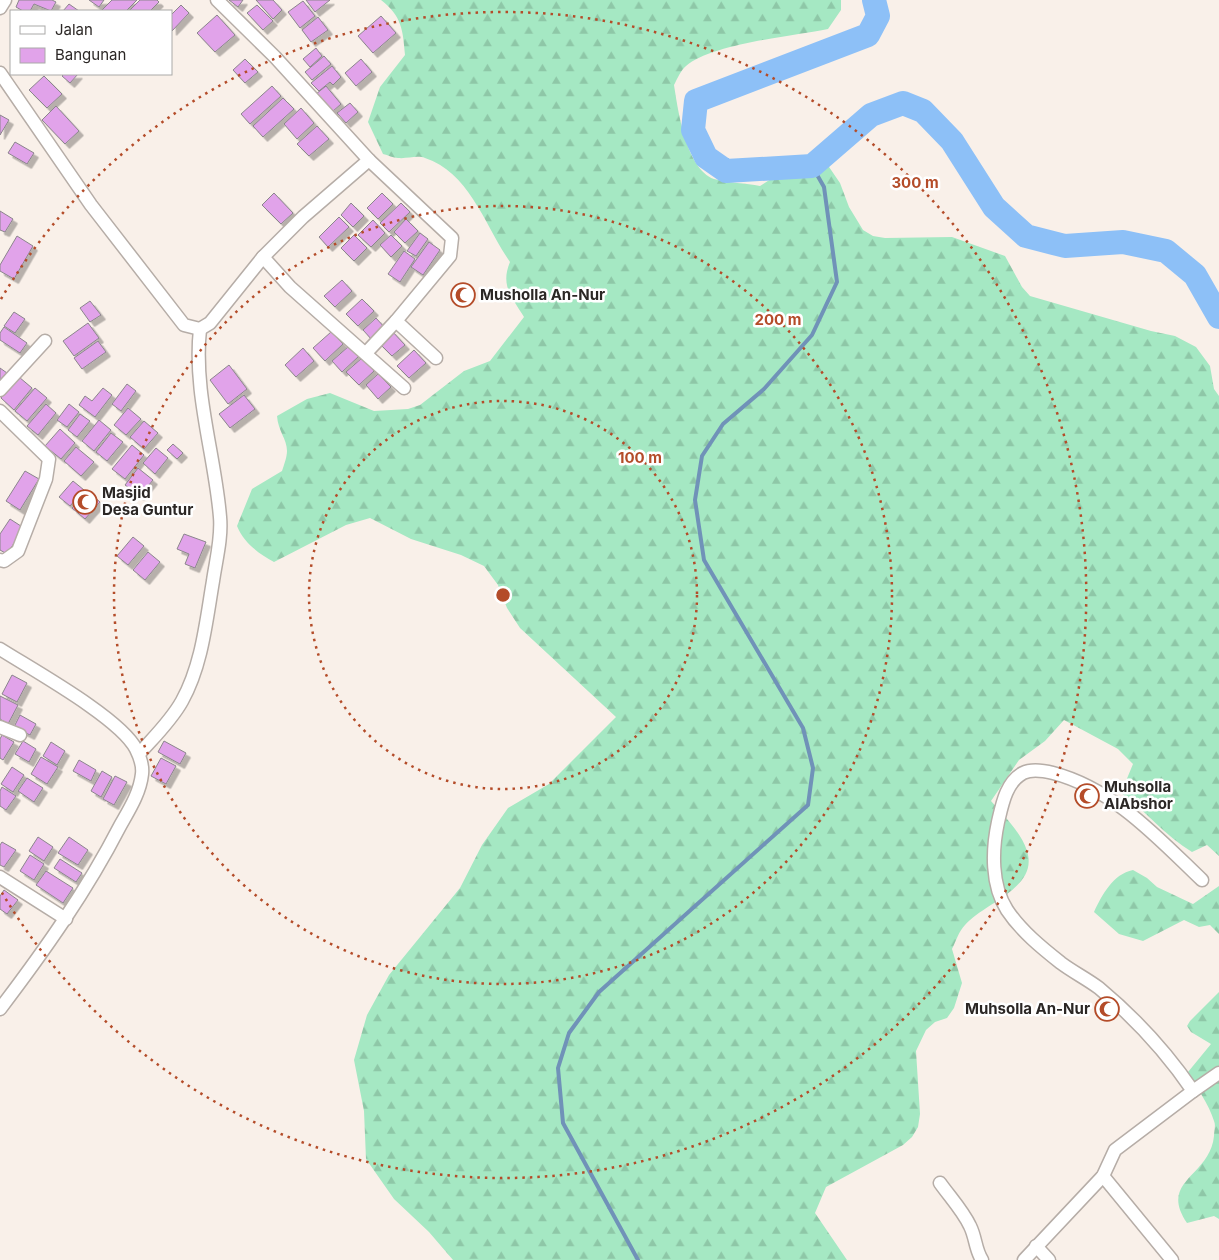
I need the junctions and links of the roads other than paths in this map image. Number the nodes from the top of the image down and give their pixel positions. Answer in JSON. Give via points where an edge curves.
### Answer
{"nodes":[{"id":1,"x":5,"y":0,"type":"edge"},
{"id":2,"x":217,"y":0,"type":"edge"},
{"id":3,"x":0,"y":8,"type":"edge"},
{"id":4,"x":0,"y":73,"type":"edge"},
{"id":5,"x":369,"y":160,"type":"junction"},
{"id":6,"x":263,"y":257,"type":"junction"},
{"id":7,"x":396,"y":321,"type":"junction"},
{"id":8,"x":200,"y":329,"type":"junction"},
{"id":9,"x":45,"y":341,"type":"dead end"},
{"id":10,"x":366,"y":353,"type":"junction"},
{"id":11,"x":436,"y":358,"type":"dead end"},
{"id":12,"x":404,"y":388,"type":"dead end"},
{"id":13,"x":0,"y":390,"type":"edge"},
{"id":14,"x":0,"y":411,"type":"edge"},
{"id":15,"x":0,"y":560,"type":"edge"},
{"id":16,"x":0,"y":649,"type":"edge"},
{"id":17,"x":0,"y":727,"type":"edge"},
{"id":18,"x":20,"y":735,"type":"dead end"},
{"id":19,"x":138,"y":754,"type":"junction"},
{"id":20,"x":0,"y":877,"type":"edge"},
{"id":21,"x":1202,"y":880,"type":"dead end"},
{"id":22,"x":66,"y":919,"type":"junction"},
{"id":23,"x":0,"y":1010,"type":"edge"},
{"id":24,"x":1219,"y":1073,"type":"edge"},
{"id":25,"x":1193,"y":1091,"type":"junction"},
{"id":26,"x":1103,"y":1176,"type":"junction"},
{"id":27,"x":940,"y":1183,"type":"dead end"},
{"id":28,"x":1036,"y":1246,"type":"junction"},
{"id":29,"x":982,"y":1260,"type":"edge"},
{"id":30,"x":1024,"y":1260,"type":"edge"},
{"id":31,"x":1049,"y":1260,"type":"edge"},
{"id":32,"x":1172,"y":1260,"type":"edge"}],
"edges":[{"from":1,"to":3,"type":"street"},
{"from":2,"to":5,"type":"street"},
{"from":4,"to":8,"type":"street","via":[[91,205],[178,318],[184,325]]},
{"from":5,"to":6,"type":"street","via":[[303,217]]},
{"from":5,"to":7,"type":"street","via":[[452,238],[450,256]]},
{"from":6,"to":8,"type":"street","via":[[210,323]]},
{"from":6,"to":10,"type":"street","via":[[290,287]]},
{"from":7,"to":10,"type":"street"},
{"from":7,"to":11,"type":"street"},
{"from":8,"to":19,"type":"street","via":[[200,382],[220,518],[217,553],[203,642],[194,671],[181,702]]},
{"from":9,"to":13,"type":"street"},
{"from":10,"to":12,"type":"street"},
{"from":14,"to":15,"type":"street","via":[[48,460],[43,488],[18,552],[4,561]]},
{"from":16,"to":19,"type":"street","via":[[108,719],[128,738]]},
{"from":17,"to":18,"type":"street"},
{"from":19,"to":22,"type":"street","via":[[142,775],[136,796]]},
{"from":20,"to":22,"type":"street"},
{"from":21,"to":25,"type":"street","via":[[1120,805],[1067,777],[1044,771],[1024,772],[1012,783],[1003,800],[993,862],[998,891],[1006,909],[1020,928],[1061,963],[1098,988],[1153,1039]]},
{"from":22,"to":23,"type":"street"},
{"from":24,"to":25,"type":"street"},
{"from":25,"to":26,"type":"street","via":[[1115,1150]]},
{"from":26,"to":28,"type":"street"},
{"from":26,"to":32,"type":"street"},
{"from":27,"to":29,"type":"street","via":[[969,1224],[975,1248]]},
{"from":28,"to":30,"type":"street"},
{"from":28,"to":31,"type":"street"}]}
